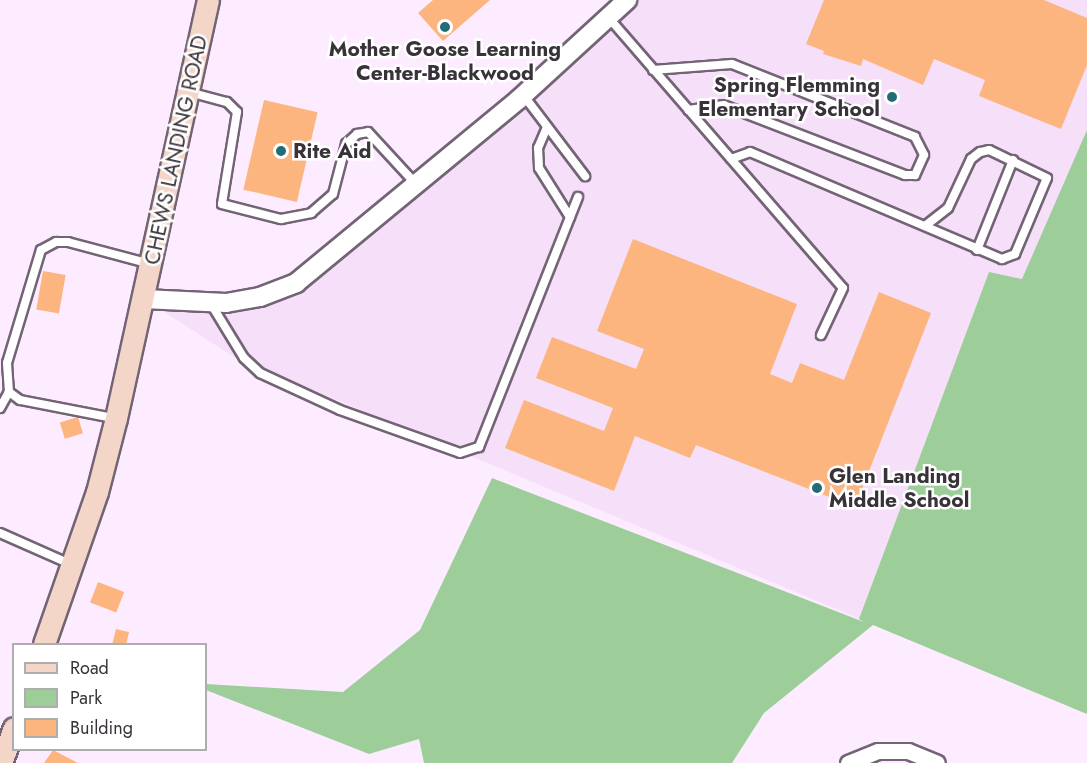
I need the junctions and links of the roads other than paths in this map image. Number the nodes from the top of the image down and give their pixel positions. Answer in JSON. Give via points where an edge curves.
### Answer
{"nodes":[{"id":1,"x":208,"y":0,"type":"edge"},
{"id":2,"x":627,"y":0,"type":"edge"},
{"id":3,"x":608,"y":17,"type":"junction"},
{"id":4,"x":653,"y":70,"type":"junction"},
{"id":5,"x":188,"y":92,"type":"junction"},
{"id":6,"x":523,"y":95,"type":"junction"},
{"id":7,"x":688,"y":110,"type":"junction"},
{"id":8,"x":548,"y":127,"type":"junction"},
{"id":9,"x":731,"y":159,"type":"junction"},
{"id":10,"x":1013,"y":160,"type":"junction"},
{"id":11,"x":585,"y":176,"type":"dead end"},
{"id":12,"x":417,"y":185,"type":"junction"},
{"id":13,"x":578,"y":197,"type":"dead end"},
{"id":14,"x":570,"y":217,"type":"junction"},
{"id":15,"x":926,"y":225,"type":"junction"},
{"id":16,"x":977,"y":250,"type":"junction"},
{"id":17,"x":152,"y":264,"type":"junction"},
{"id":18,"x":144,"y":299,"type":"junction"},
{"id":19,"x":210,"y":302,"type":"junction"},
{"id":20,"x":821,"y":335,"type":"dead end"},
{"id":21,"x":9,"y":392,"type":"junction"},
{"id":22,"x":0,"y":395,"type":"edge"},
{"id":23,"x":0,"y":408,"type":"edge"},
{"id":24,"x":116,"y":418,"type":"junction"},
{"id":25,"x":0,"y":532,"type":"edge"},
{"id":26,"x":72,"y":565,"type":"junction"},
{"id":27,"x":45,"y":643,"type":"edge"},
{"id":28,"x":12,"y":733,"type":"edge"},
{"id":29,"x":1,"y":763,"type":"edge"},
{"id":30,"x":848,"y":763,"type":"edge"},
{"id":31,"x":937,"y":763,"type":"edge"}],
"edges":[{"from":1,"to":5,"type":"main road","name":"CHEWS LANDING ROAD"},
{"from":2,"to":3,"type":"street"},
{"from":3,"to":4,"type":"lane"},
{"from":3,"to":6,"type":"street"},
{"from":4,"to":7,"type":"lane"},
{"from":4,"to":7,"type":"lane","via":[[732,64],[915,137],[924,155],[915,175],[905,176],[724,105]]},
{"from":5,"to":12,"type":"lane","via":[[227,102],[237,112],[222,204],[281,219],[311,213],[333,194],[346,144],[357,134],[368,132]]},
{"from":5,"to":17,"type":"main road","name":"CHEWS LANDING ROAD"},
{"from":6,"to":8,"type":"lane"},
{"from":6,"to":12,"type":"street"},
{"from":7,"to":9,"type":"lane"},
{"from":8,"to":11,"type":"lane"},
{"from":8,"to":14,"type":"lane","via":[[538,148],[539,168]]},
{"from":9,"to":15,"type":"lane","via":[[750,152]]},
{"from":9,"to":20,"type":"lane","via":[[843,288]]},
{"from":10,"to":15,"type":"lane","via":[[989,150],[976,154],[948,208]]},
{"from":10,"to":16,"type":"lane"},
{"from":10,"to":16,"type":"lane","via":[[1045,174],[1047,182],[1015,254],[997,258]]},
{"from":12,"to":19,"type":"street","via":[[296,283],[260,297]]},
{"from":13,"to":14,"type":"lane"},
{"from":14,"to":19,"type":"lane","via":[[478,447],[460,453],[340,410],[260,373],[244,358]]},
{"from":15,"to":16,"type":"lane","via":[[933,232]]},
{"from":17,"to":18,"type":"main road","name":"CHEWS LANDING ROAD"},
{"from":17,"to":21,"type":"lane","via":[[68,242],[56,242],[41,250],[7,363]]},
{"from":18,"to":19,"type":"street"},
{"from":18,"to":24,"type":"main road","name":"CHEWS LANDING ROAD"},
{"from":21,"to":22,"type":"lane"},
{"from":21,"to":23,"type":"lane"},
{"from":21,"to":24,"type":"lane","via":[[20,400]]},
{"from":24,"to":26,"type":"main road","name":"CHEWS LANDING ROAD"},
{"from":25,"to":26,"type":"lane"},
{"from":26,"to":27,"type":"main road","name":"CHEWS LANDING ROAD"},
{"from":28,"to":29,"type":"main road"},
{"from":30,"to":31,"type":"street","via":[[878,751],[908,751]]}]}
